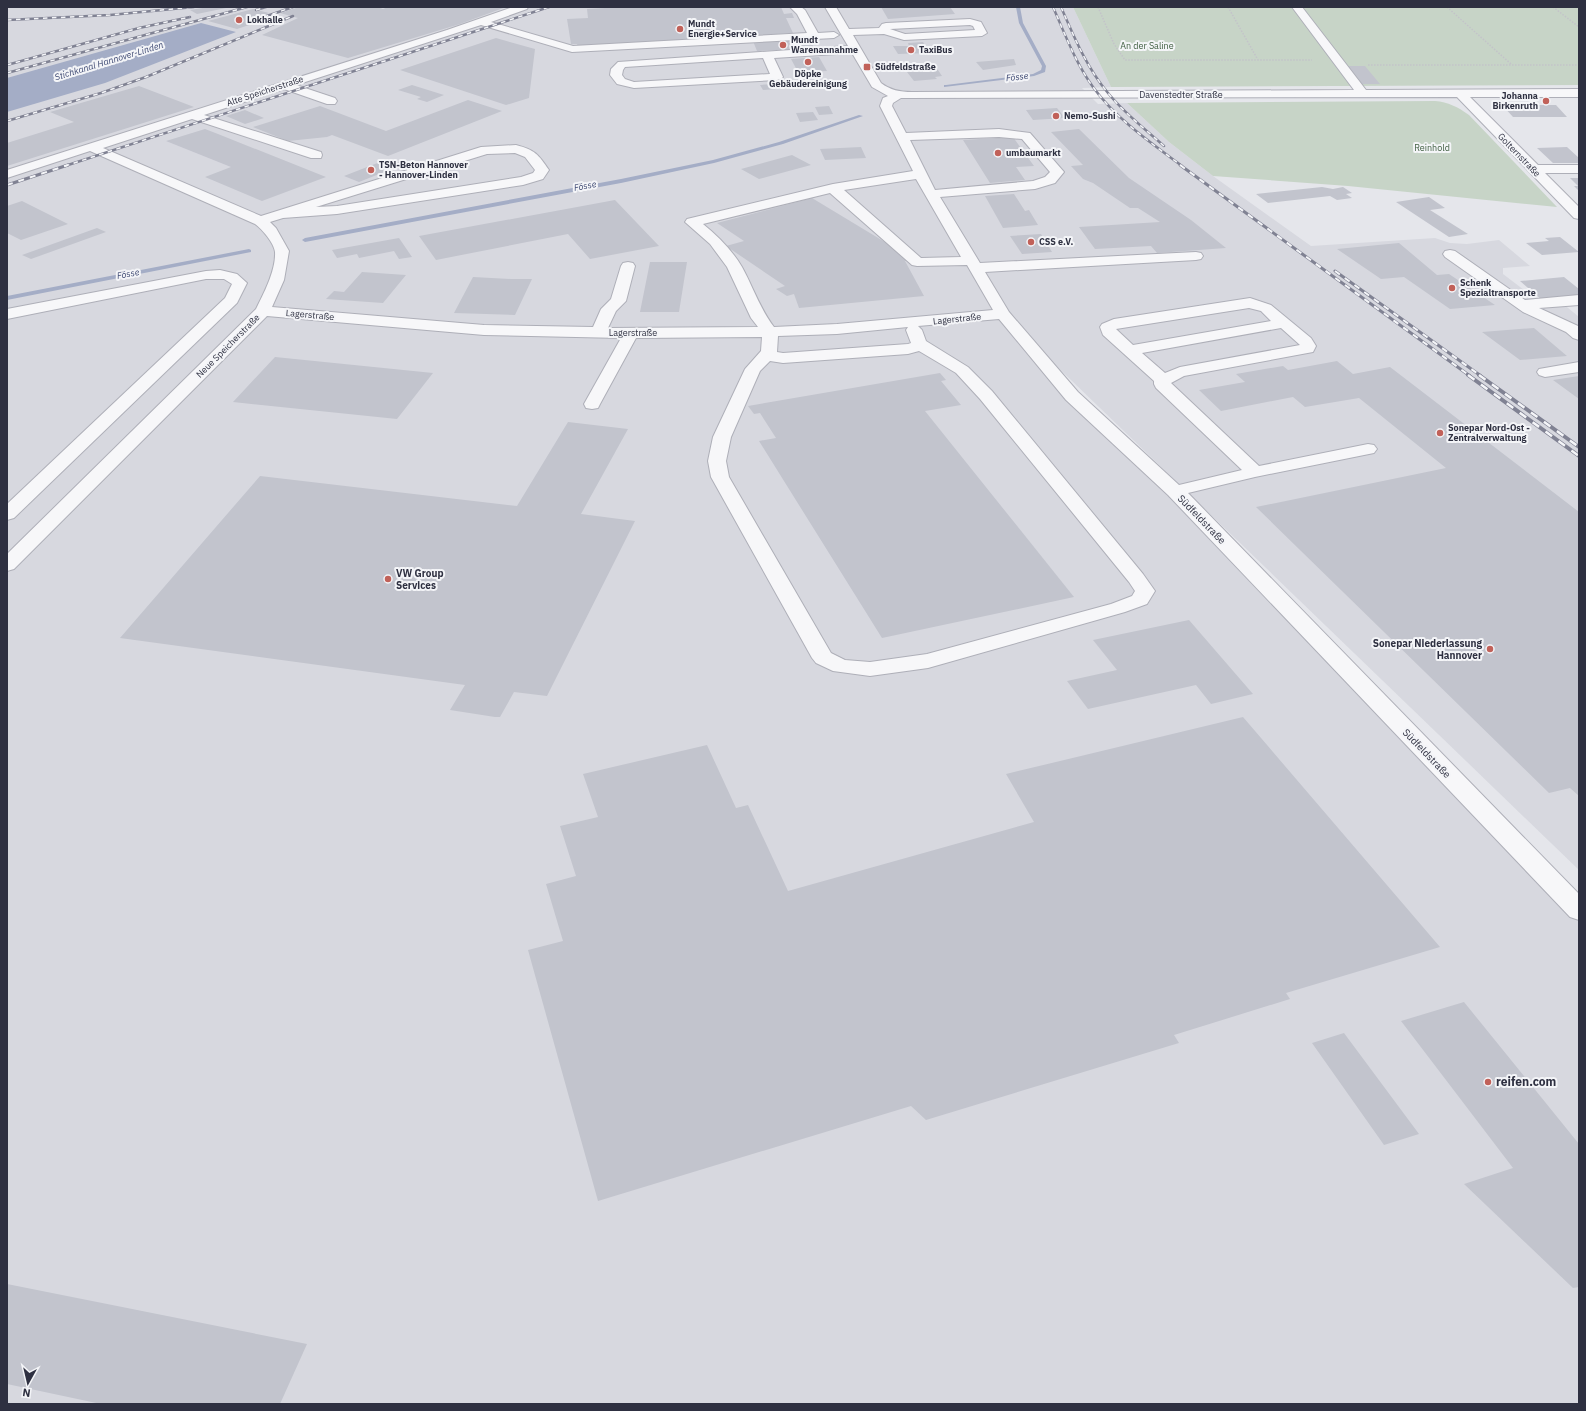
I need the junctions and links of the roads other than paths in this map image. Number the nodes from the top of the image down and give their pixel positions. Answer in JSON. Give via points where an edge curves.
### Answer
{"nodes":[{"id":1,"x":522,"y":7,"type":"edge"},
{"id":2,"x":795,"y":7,"type":"edge"},
{"id":3,"x":830,"y":7,"type":"edge"},
{"id":4,"x":1297,"y":7,"type":"edge"},
{"id":5,"x":978,"y":14,"type":"dead end"},
{"id":6,"x":481,"y":22,"type":"junction"},
{"id":7,"x":845,"y":30,"type":"junction"},
{"id":8,"x":885,"y":31,"type":"junction"},
{"id":9,"x":814,"y":36,"type":"junction"},
{"id":10,"x":856,"y":49,"type":"junction"},
{"id":11,"x":767,"y":55,"type":"junction"},
{"id":12,"x":283,"y":85,"type":"junction"},
{"id":13,"x":1579,"y":93,"type":"edge"},
{"id":14,"x":1363,"y":94,"type":"junction"},
{"id":15,"x":1460,"y":94,"type":"junction"},
{"id":16,"x":898,"y":95,"type":"junction"},
{"id":17,"x":331,"y":101,"type":"dead end"},
{"id":18,"x":192,"y":114,"type":"junction"},
{"id":19,"x":901,"y":137,"type":"junction"},
{"id":20,"x":91,"y":147,"type":"junction"},
{"id":21,"x":316,"y":155,"type":"dead end"},
{"id":22,"x":1533,"y":169,"type":"junction"},
{"id":23,"x":1579,"y":169,"type":"edge"},
{"id":24,"x":7,"y":174,"type":"edge"},
{"id":25,"x":920,"y":174,"type":"junction"},
{"id":26,"x":833,"y":188,"type":"junction"},
{"id":27,"x":931,"y":194,"type":"junction"},
{"id":28,"x":281,"y":214,"type":"junction"},
{"id":29,"x":1579,"y":214,"type":"edge"},
{"id":30,"x":260,"y":221,"type":"junction"},
{"id":31,"x":1450,"y":254,"type":"dead end"},
{"id":32,"x":1196,"y":256,"type":"dead end"},
{"id":33,"x":974,"y":264,"type":"junction"},
{"id":34,"x":628,"y":266,"type":"dead end"},
{"id":35,"x":1579,"y":300,"type":"edge"},
{"id":36,"x":1522,"y":305,"type":"junction"},
{"id":37,"x":263,"y":311,"type":"junction"},
{"id":38,"x":7,"y":314,"type":"edge"},
{"id":39,"x":1003,"y":314,"type":"junction"},
{"id":40,"x":1284,"y":323,"type":"junction"},
{"id":41,"x":912,"y":324,"type":"junction"},
{"id":42,"x":770,"y":332,"type":"junction"},
{"id":43,"x":598,"y":333,"type":"junction"},
{"id":44,"x":631,"y":333,"type":"junction"},
{"id":45,"x":1579,"y":335,"type":"edge"},
{"id":46,"x":919,"y":344,"type":"junction"},
{"id":47,"x":1130,"y":350,"type":"junction"},
{"id":48,"x":769,"y":352,"type":"junction"},
{"id":49,"x":1579,"y":367,"type":"edge"},
{"id":50,"x":1545,"y":372,"type":"dead end"},
{"id":51,"x":1163,"y":380,"type":"junction"},
{"id":52,"x":592,"y":404,"type":"dead end"},
{"id":53,"x":1368,"y":449,"type":"dead end"},
{"id":54,"x":1256,"y":472,"type":"junction"},
{"id":55,"x":1176,"y":491,"type":"junction"},
{"id":56,"x":7,"y":514,"type":"edge"},
{"id":57,"x":7,"y":565,"type":"edge"},
{"id":58,"x":1579,"y":910,"type":"edge"}],
"edges":[{"from":1,"to":6,"type":"street","name":"Alte Speicherstraße"},
{"from":2,"to":9,"type":"street","via":[[801,12]]},
{"from":3,"to":7,"type":"street","name":"Davenstedter Straße"},
{"from":4,"to":14,"type":"street"},
{"from":5,"to":7,"type":"street","via":[[970,17]]},
{"from":6,"to":9,"type":"street","via":[[572,49]]},
{"from":6,"to":12,"type":"street","name":"Alte Speicherstraße"},
{"from":7,"to":8,"type":"street"},
{"from":7,"to":9,"type":"street"},
{"from":7,"to":10,"type":"street","name":"Davenstedter Straße"},
{"from":8,"to":8,"type":"street","via":[[910,37],[982,33],[977,24],[970,22],[886,26]]},
{"from":10,"to":11,"type":"street"},
{"from":10,"to":16,"type":"street","name":"Davenstedter Straße","via":[[876,85]]},
{"from":11,"to":11,"type":"street","via":[[622,64],[616,75],[621,82],[634,85],[777,77]]},
{"from":12,"to":17,"type":"street"},
{"from":12,"to":18,"type":"street","name":"Alte Speicherstraße"},
{"from":13,"to":15,"type":"street","name":"Davenstedter Straße"},
{"from":14,"to":15,"type":"street","name":"Davenstedter Straße"},
{"from":14,"to":16,"type":"street","name":"Davenstedter Straße","via":[[926,97]]},
{"from":15,"to":22,"type":"street","name":"Golternstraße"},
{"from":16,"to":19,"type":"street","name":"Südfeldstraße","via":[[887,100],[886,106]]},
{"from":18,"to":20,"type":"street","name":"Alte Speicherstraße"},
{"from":18,"to":21,"type":"street"},
{"from":19,"to":25,"type":"street","name":"Südfeldstraße"},
{"from":19,"to":27,"type":"street","via":[[1000,133],[1026,136],[1057,172],[1050,180],[1036,185]]},
{"from":20,"to":24,"type":"street","name":"Alte Speicherstraße"},
{"from":20,"to":30,"type":"street","name":"Neue Speicherstraße"},
{"from":22,"to":23,"type":"street"},
{"from":22,"to":29,"type":"street","name":"Golternstraße"},
{"from":25,"to":26,"type":"street"},
{"from":25,"to":27,"type":"street","name":"Südfeldstraße"},
{"from":26,"to":33,"type":"street","via":[[917,262]]},
{"from":26,"to":42,"type":"street","via":[[692,222],[715,241],[734,266],[759,318]]},
{"from":27,"to":33,"type":"street","name":"Südfeldstraße"},
{"from":28,"to":28,"type":"street","via":[[486,150],[516,149],[530,154],[542,170],[538,176],[523,181],[337,210]]},
{"from":28,"to":30,"type":"street"},
{"from":30,"to":37,"type":"street","name":"Neue Speicherstraße","via":[[269,228],[282,251],[277,280]]},
{"from":31,"to":36,"type":"street"},
{"from":32,"to":33,"type":"street"},
{"from":33,"to":39,"type":"street","name":"Südfeldstraße"},
{"from":34,"to":43,"type":"street","via":[[618,301],[606,313]]},
{"from":35,"to":36,"type":"street"},
{"from":36,"to":45,"type":"street","via":[[1572,329]]},
{"from":37,"to":43,"type":"street","name":"Lagerstraße","via":[[484,330]]},
{"from":37,"to":57,"type":"street","name":"Neue Speicherstraße"},
{"from":38,"to":56,"type":"street","via":[[206,275],[233,276],[240,283],[232,300]]},
{"from":39,"to":41,"type":"street","name":"Lagerstraße"},
{"from":39,"to":55,"type":"street","name":"Südfeldstraße","via":[[1072,396]]},
{"from":40,"to":47,"type":"street"},
{"from":40,"to":47,"type":"street","via":[[1266,308],[1250,303],[1108,327],[1109,332]]},
{"from":40,"to":51,"type":"street","via":[[1305,341],[1307,349],[1180,372]]},
{"from":41,"to":42,"type":"street","name":"Lagerstraße"},
{"from":41,"to":46,"type":"street"},
{"from":42,"to":44,"type":"street","name":"Lagerstraße"},
{"from":42,"to":48,"type":"street"},
{"from":43,"to":44,"type":"street","name":"Lagerstraße"},
{"from":44,"to":52,"type":"street"},
{"from":46,"to":48,"type":"street","via":[[916,347],[891,351],[783,358],[773,357]]},
{"from":46,"to":48,"type":"street","via":[[962,370],[986,395],[1136,578],[1145,591],[1140,600],[928,661],[870,669],[841,666],[823,658],[720,477],[718,462],[722,437],[753,369]]},
{"from":47,"to":51,"type":"street"},
{"from":49,"to":50,"type":"street"},
{"from":51,"to":54,"type":"street","via":[[1162,384]]},
{"from":53,"to":54,"type":"street"},
{"from":54,"to":55,"type":"street"},
{"from":55,"to":58,"type":"street","name":"Südfeldstraße"}]}
